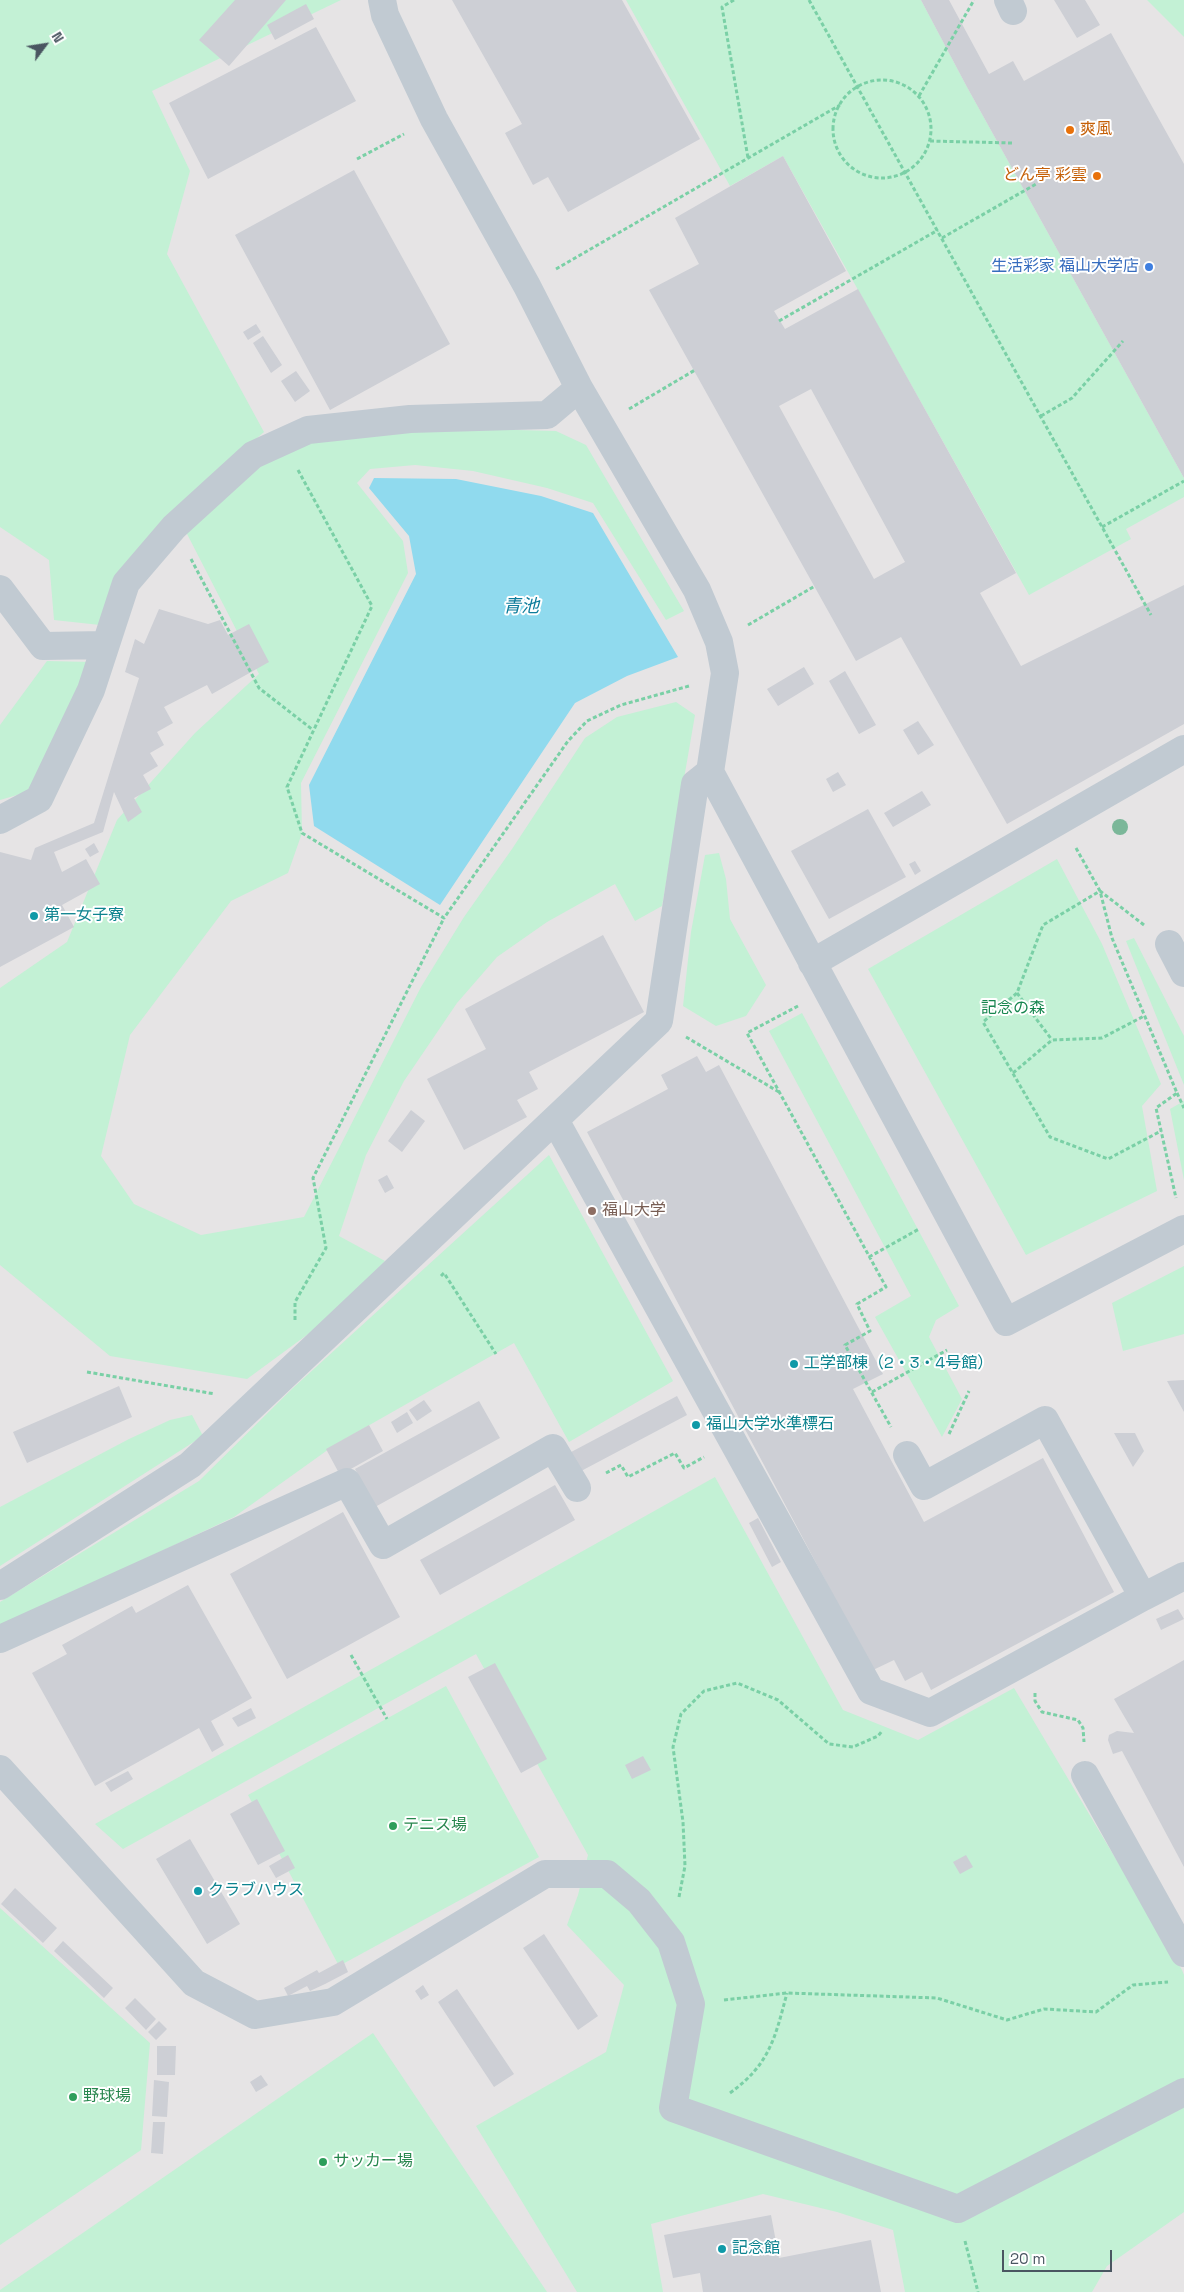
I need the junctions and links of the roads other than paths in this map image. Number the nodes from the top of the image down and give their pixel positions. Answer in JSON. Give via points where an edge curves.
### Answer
{"nodes":[{"id":1,"x":382,"y":0,"type":"edge"},
{"id":2,"x":579,"y":388,"type":"junction"},
{"id":3,"x":0,"y":589,"type":"edge"},
{"id":4,"x":105,"y":645,"type":"junction"},
{"id":5,"x":1184,"y":749,"type":"edge"},
{"id":6,"x":710,"y":772,"type":"junction"},
{"id":7,"x":0,"y":820,"type":"edge"},
{"id":8,"x":1169,"y":944,"type":"road end"},
{"id":9,"x":812,"y":963,"type":"junction"},
{"id":10,"x":1184,"y":973,"type":"edge"},
{"id":11,"x":555,"y":1120,"type":"junction"},
{"id":12,"x":1181,"y":1218,"type":"edge"},
{"id":13,"x":907,"y":1455,"type":"road end"},
{"id":14,"x":577,"y":1488,"type":"road end"},
{"id":15,"x":1184,"y":1576,"type":"edge"},
{"id":16,"x":0,"y":1586,"type":"edge"},
{"id":17,"x":1143,"y":1597,"type":"junction"},
{"id":18,"x":0,"y":1639,"type":"edge"},
{"id":19,"x":0,"y":1769,"type":"edge"},
{"id":20,"x":1084,"y":1775,"type":"road end"},
{"id":21,"x":1184,"y":1953,"type":"edge"},
{"id":22,"x":1184,"y":2092,"type":"edge"}],
"edges":[{"from":1,"to":2,"type":"lane","via":[[385,15],[434,119],[527,286]]},
{"from":2,"to":4,"type":"lane","via":[[547,416],[410,419],[308,430],[253,455],[174,527],[126,583]]},
{"from":2,"to":6,"type":"lane","via":[[697,590],[719,642],[725,674]]},
{"from":3,"to":4,"type":"lane","via":[[43,646]]},
{"from":4,"to":7,"type":"lane","via":[[91,690],[39,799]]},
{"from":5,"to":9,"type":"lane"},
{"from":6,"to":9,"type":"lane"},
{"from":6,"to":11,"type":"lane","via":[[695,784],[659,1021]]},
{"from":8,"to":10,"type":"lane"},
{"from":9,"to":12,"type":"lane","via":[[1006,1322]]},
{"from":11,"to":16,"type":"lane","via":[[190,1465]]},
{"from":11,"to":17,"type":"lane","via":[[871,1691],[930,1713]]},
{"from":13,"to":17,"type":"lane","via":[[924,1486],[1045,1420]]},
{"from":14,"to":18,"type":"lane","via":[[553,1448],[383,1545],[347,1482]]},
{"from":15,"to":17,"type":"lane"},
{"from":19,"to":22,"type":"lane","via":[[194,1982],[255,2015],[333,2002],[545,1874],[607,1874],[638,1901],[671,1942],[691,2004],[673,2108],[958,2209]]},
{"from":20,"to":21,"type":"lane"}]}
